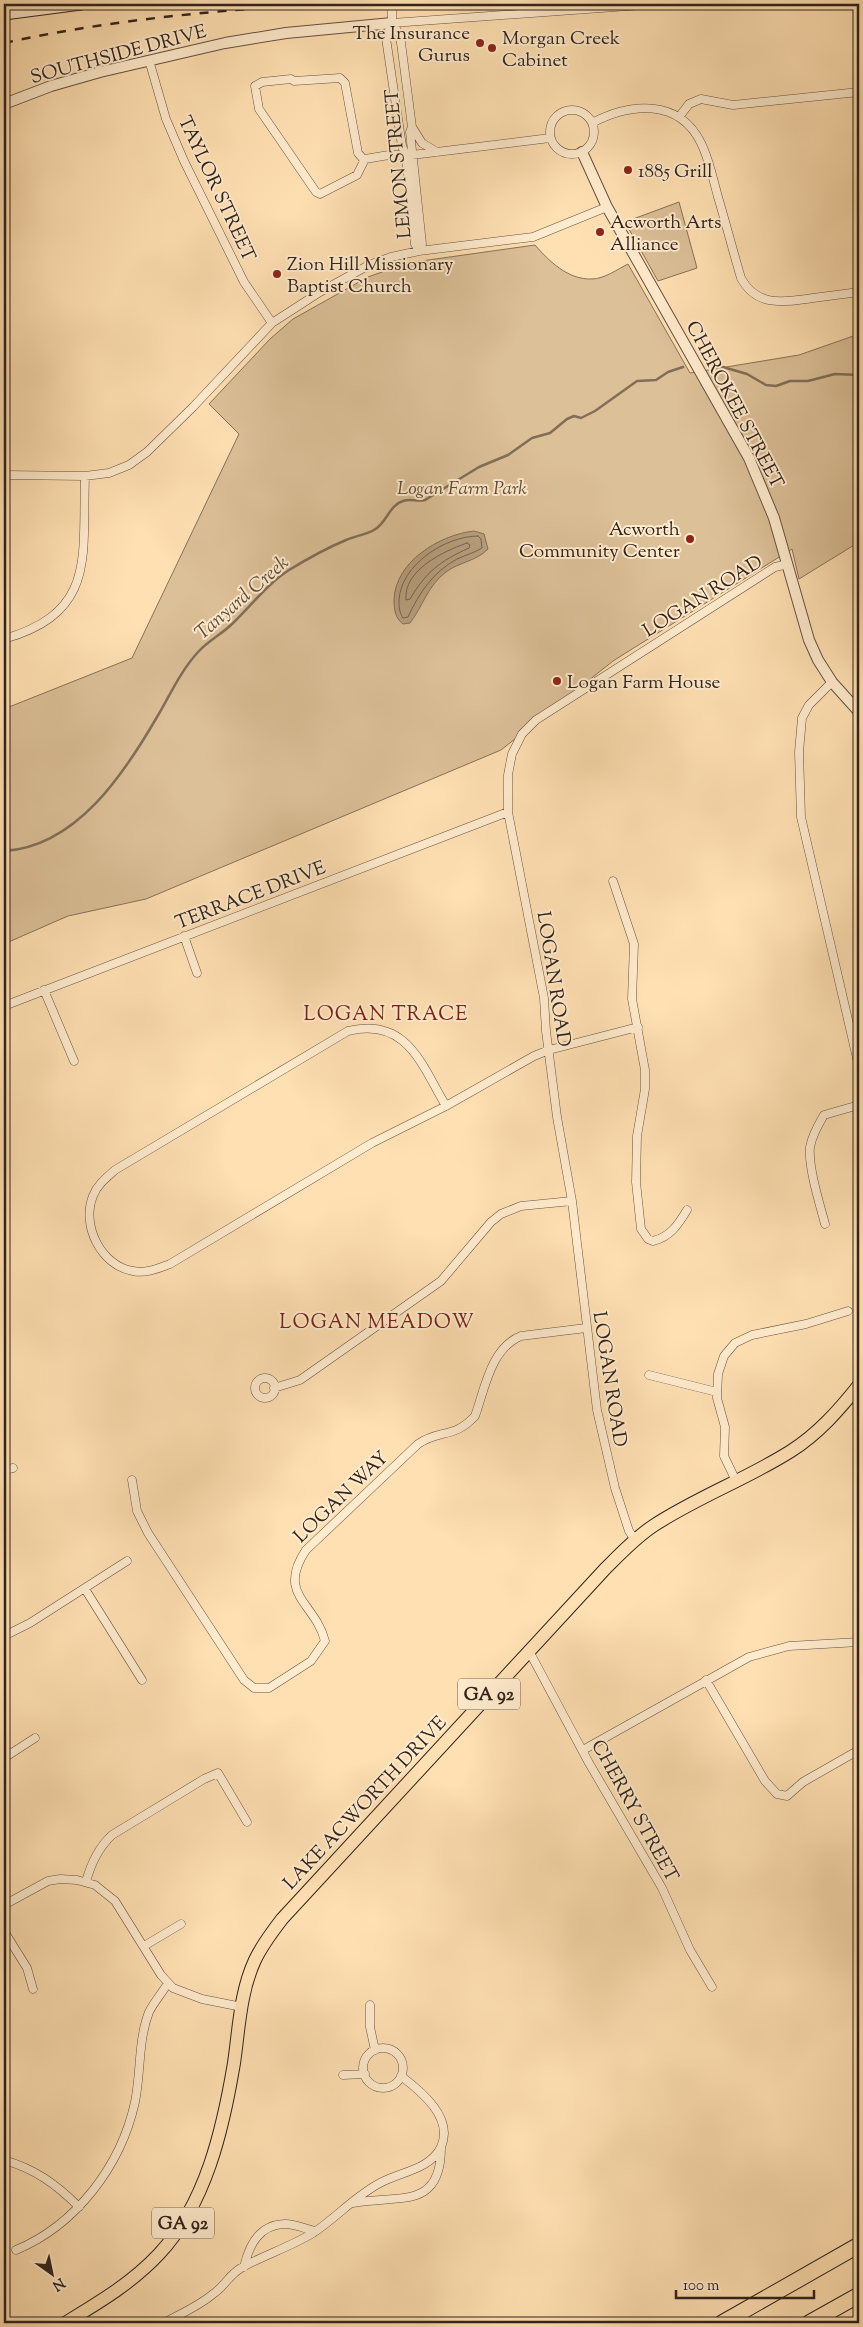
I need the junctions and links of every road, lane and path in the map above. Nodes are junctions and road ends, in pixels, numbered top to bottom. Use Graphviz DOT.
graph roads {
  1 [pos="81,4"];
  2 [pos="392,4"];
  3 [pos="656,4"];
  4 [pos="4,14"];
  5 [pos="392,23"];
  6 [pos="149,60"];
  7 [pos="859,92"];
  8 [pos="4,104"];
  9 [pos="679,117"];
  10 [pos="592,122"];
  11 [pos="412,127"];
  12 [pos="550,138"];
  13 [pos="437,152"];
  14 [pos="582,152"];
  15 [pos="409,155"];
  16 [pos="364,160"];
  17 [pos="607,207"];
  18 [pos="419,251"];
  19 [pos="859,292"];
  20 [pos="272,323"];
  21 [pos="4,475"];
  22 [pos="86,476"];
  23 [pos="788,564"];
  24 [pos="4,640"];
  25 [pos="832,682"];
  26 [pos="859,712"];
  27 [pos="508,812"];
  28 [pos="613,881"];
  29 [pos="184,936"];
  30 [pos="197,973"];
  31 [pos="44,990"];
  32 [pos="4,1006"];
  33 [pos="638,1027"];
  34 [pos="549,1050"];
  35 [pos="74,1061"];
  36 [pos="859,1067"];
  37 [pos="859,1105"];
  38 [pos="446,1106"];
  39 [pos="572,1201"];
  40 [pos="687,1210"];
  41 [pos="825,1224"];
  42 [pos="848,1311"];
  43 [pos="586,1328"];
  44 [pos="649,1375"];
  45 [pos="859,1385"];
  46 [pos="274,1388"];
  47 [pos="717,1392"];
  48 [pos="13,1468"];
  49 [pos="4,1470"];
  50 [pos="132,1480"];
  51 [pos="736,1481"];
  52 [pos="635,1540"];
  53 [pos="127,1561"];
  54 [pos="85,1589"];
  55 [pos="4,1636"];
  56 [pos="859,1642"];
  57 [pos="529,1651"];
  58 [pos="142,1680"];
  59 [pos="706,1680"];
  60 [pos="35,1738"];
  61 [pos="583,1750"];
  62 [pos="859,1750"];
  63 [pos="4,1758"];
  64 [pos="247,1822"];
  65 [pos="86,1882"];
  66 [pos="4,1905"];
  67 [pos="181,1924"];
  68 [pos="4,1932"];
  69 [pos="144,1946"];
  70 [pos="168,1984"];
  71 [pos="712,1986"];
  72 [pos="33,1989"];
  73 [pos="370,2005"];
  74 [pos="242,2007"];
  75 [pos="375,2050"];
  76 [pos="364,2074"];
  77 [pos="343,2075"];
  78 [pos="401,2076"];
  79 [pos="441,2146"];
  80 [pos="4,2160"];
  81 [pos="350,2204"];
  82 [pos="79,2206"];
  83 [pos="315,2232"];
  84 [pos="855,2247"];
  85 [pos="16,2250"];
  86 [pos="244,2267"];
  87 [pos="859,2295"];
  88 [pos="80,2319"];
  89 [pos="65,2323"];
  90 [pos="164,2323"];
  91 [pos="722,2323"];
  92 [pos="809,2323"];
  1 -- 4 [label="main road"];
  2 -- 5 [label="street, LEMON STREET"];
  3 -- 5 [label="street"];
  5 -- 6 [label="street, SOUTHSIDE DRIVE"];
  5 -- 11 [label="street, LEMON STREET"];
  5 -- 15 [label="street, LEMON STREET"];
  6 -- 8 [label="street, SOUTHSIDE DRIVE"];
  6 -- 20 [label="street, TAYLOR STREET"];
  7 -- 9 [label="street"];
  9 -- 10 [label="street"];
  9 -- 19 [label="street"];
  10 -- 12 [label="street"];
  10 -- 14 [label="street"];
  11 -- 13 [label="street"];
  11 -- 15 [label="street, LEMON STREET"];
  12 -- 13 [label="street"];
  12 -- 14 [label="street"];
  13 -- 15 [label="street"];
  14 -- 17 [label="street, CHEROKEE STREET"];
  15 -- 16 [label="street"];
  15 -- 18 [label="street, LEMON STREET"];
  16 -- 16 [label="street"];
  17 -- 18 [label="street"];
  17 -- 23 [label="street, CHEROKEE STREET"];
  18 -- 20 [label="street"];
  20 -- 22 [label="street"];
  21 -- 22 [label="street"];
  22 -- 24 [label="street"];
  23 -- 25 [label="street, CHEROKEE STREET"];
  23 -- 27 [label="street, LOGAN ROAD"];
  25 -- 26 [label="street, CHEROKEE STREET"];
  25 -- 36 [label="street"];
  27 -- 29 [label="street, TERRACE DRIVE"];
  27 -- 34 [label="street, LOGAN ROAD"];
  28 -- 33 [label="street"];
  29 -- 30 [label="street"];
  29 -- 31 [label="street, TERRACE DRIVE"];
  31 -- 32 [label="street, TERRACE DRIVE"];
  31 -- 35 [label="street"];
  33 -- 34 [label="street"];
  33 -- 40 [label="street"];
  34 -- 38 [label="street"];
  34 -- 39 [label="street, LOGAN ROAD"];
  37 -- 41 [label="street"];
  38 -- 38 [label="street"];
  39 -- 43 [label="street, LOGAN ROAD"];
  39 -- 46 [label="street"];
  42 -- 47 [label="street"];
  43 -- 50 [label="street, LOGAN WAY"];
  43 -- 52 [label="street, LOGAN ROAD"];
  44 -- 47 [label="street"];
  45 -- 51 [label="main road, LAKE ACWORTH DRIVE / GA 92"];
  47 -- 51 [label="street"];
  48 -- 49 [label="street"];
  51 -- 52 [label="main road, LAKE ACWORTH DRIVE / GA 92"];
  52 -- 57 [label="main road, LAKE ACWORTH DRIVE / GA 92"];
  53 -- 54 [label="street"];
  54 -- 55 [label="street"];
  54 -- 58 [label="street"];
  56 -- 59 [label="street"];
  57 -- 61 [label="street, CHERRY STREET"];
  57 -- 74 [label="main road, LAKE ACWORTH DRIVE / GA 92"];
  59 -- 61 [label="street"];
  59 -- 62 [label="street"];
  60 -- 63 [label="street"];
  61 -- 71 [label="street, CHERRY STREET"];
  64 -- 65 [label="street"];
  65 -- 66 [label="street"];
  65 -- 69 [label="street"];
  67 -- 69 [label="street"];
  68 -- 72 [label="street"];
  69 -- 70 [label="street"];
  70 -- 74 [label="street"];
  70 -- 82 [label="street"];
  73 -- 75 [label="street"];
  74 -- 88 [label="main road, LAKE ACWORTH DRIVE / GA 92"];
  75 -- 76 [label="street"];
  75 -- 78 [label="street"];
  76 -- 77 [label="street"];
  76 -- 78 [label="street"];
  78 -- 79 [label="street"];
  79 -- 81 [label="street"];
  79 -- 81 [label="street"];
  80 -- 82 [label="street"];
  81 -- 83 [label="street"];
  82 -- 85 [label="street"];
  83 -- 86 [label="street"];
  83 -- 86 [label="street"];
  84 -- 91 [label="highway"];
  86 -- 90 [label="street"];
  87 -- 92 [label="highway"];
  88 -- 89 [label="main road, LAKE ACWORTH DRIVE / GA 92"];
}
